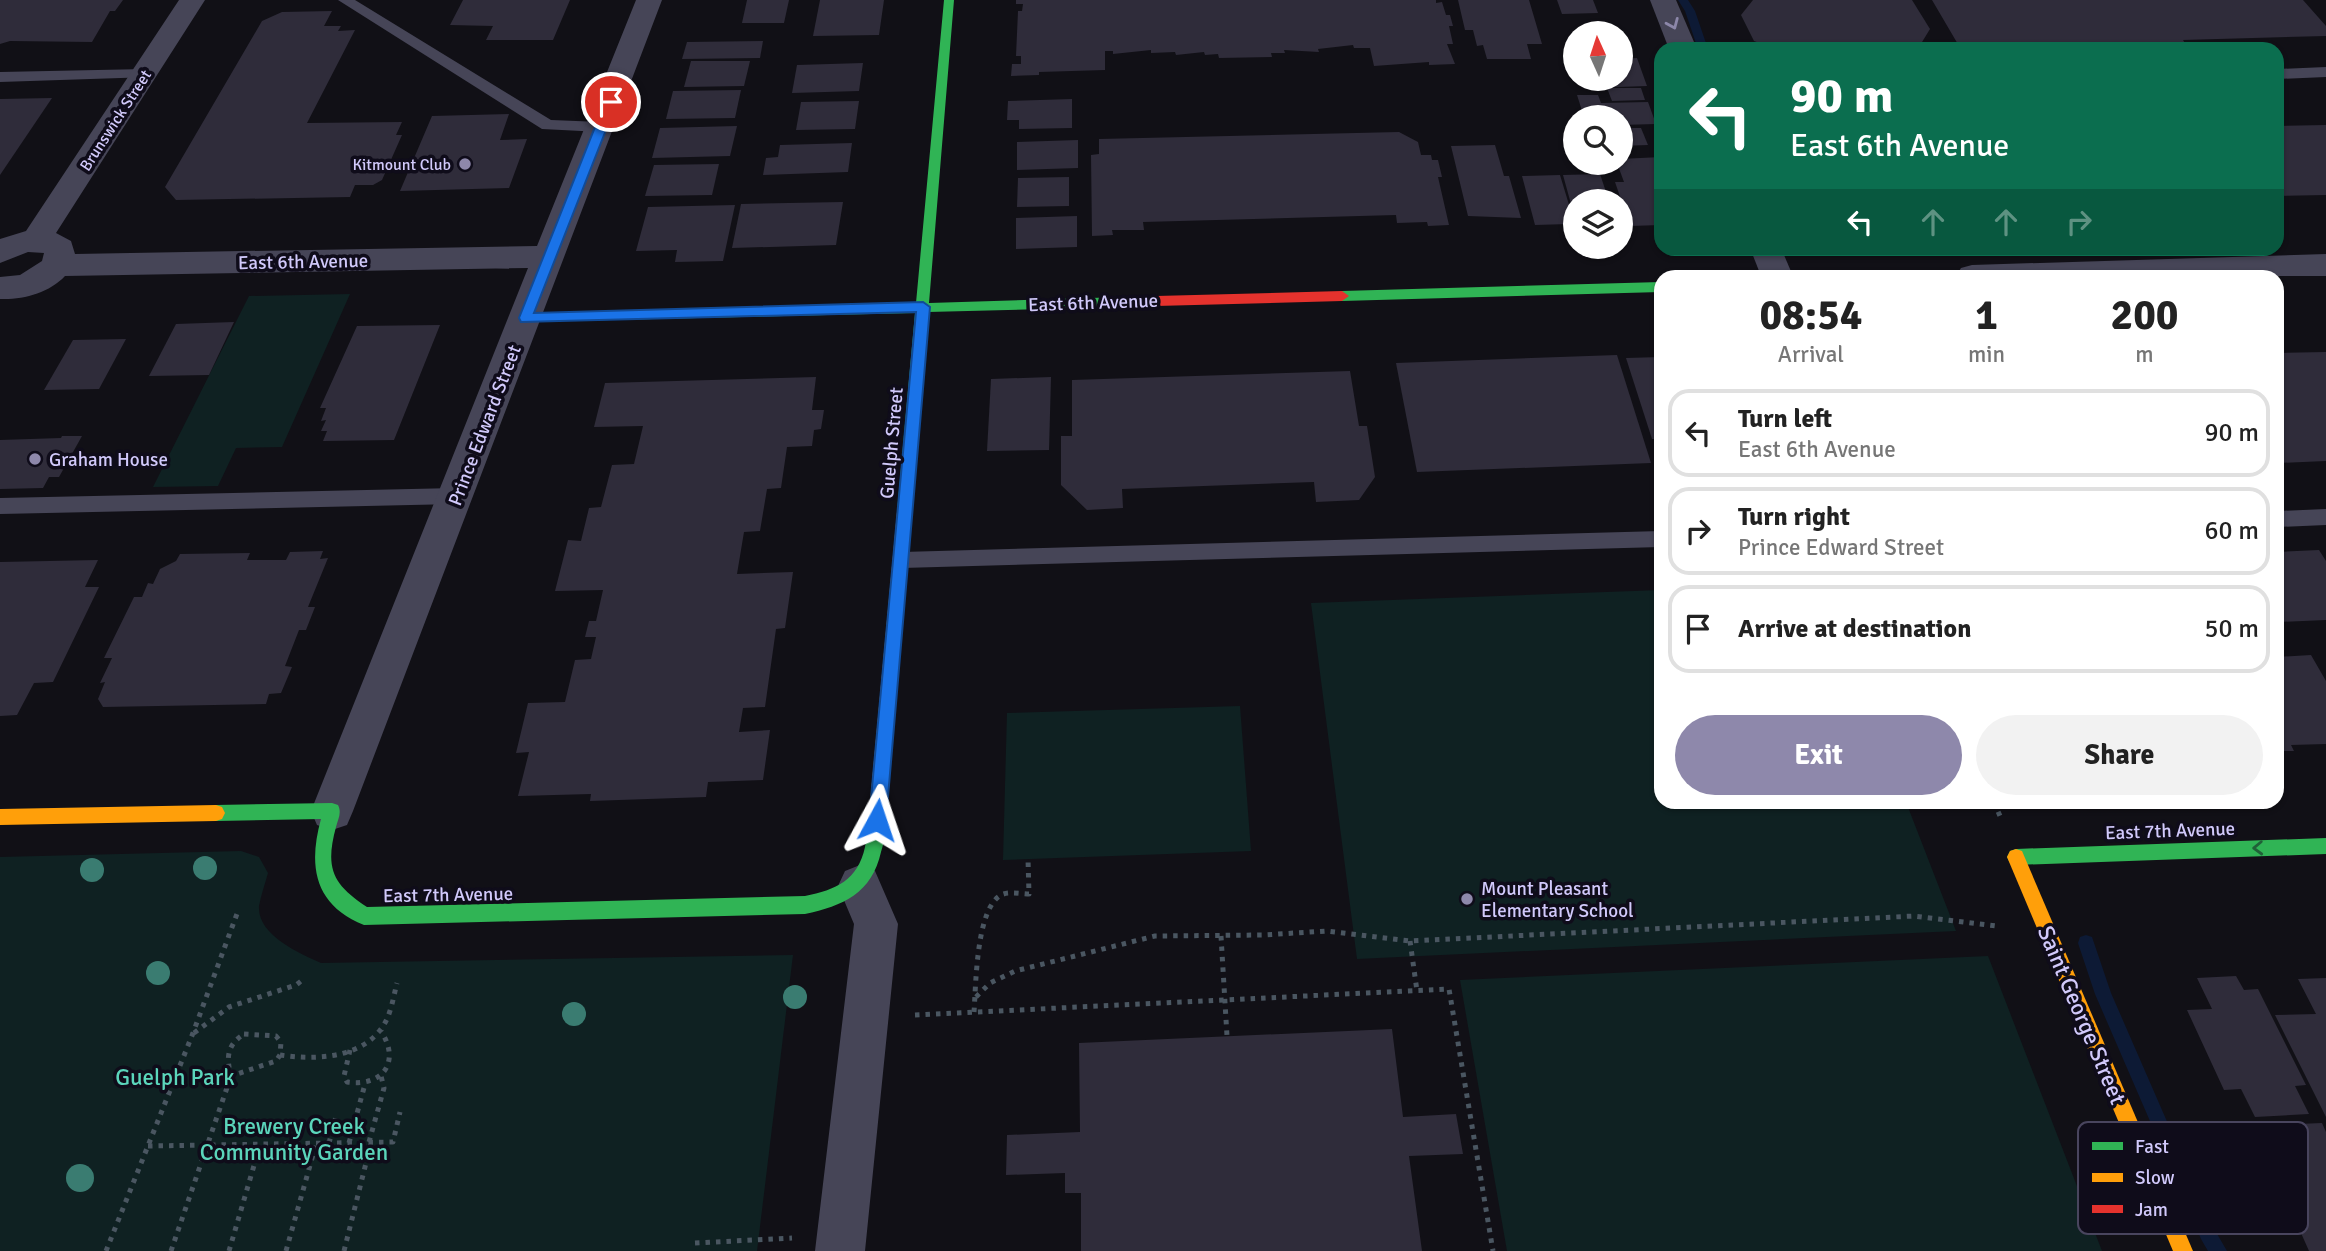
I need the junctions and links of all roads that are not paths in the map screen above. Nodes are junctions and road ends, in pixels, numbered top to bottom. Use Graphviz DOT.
graph roads {
  1 [pos="192,0"];
  2 [pos="345,0"];
  3 [pos="649,0"];
  4 [pos="948,0"];
  5 [pos="1663,0"];
  6 [pos="1680,42"];
  7 [pos="2326,72"];
  8 [pos="146,74"];
  9 [pos="2284,74"];
  10 [pos="0,76"];
  11 [pos="601,127"];
  12 [pos="36,240"];
  13 [pos="0,252"];
  14 [pos="550,257"];
  15 [pos="57,265"];
  16 [pos="2326,265"];
  17 [pos="2165,270"];
  18 [pos="1654,287"];
  19 [pos="2,291"];
  20 [pos="923,307"];
  21 [pos="526,318"];
  22 [pos="456,496"];
  23 [pos="0,506"];
  24 [pos="2326,517"];
  25 [pos="2284,519"];
  26 [pos="1654,539"];
  27 [pos="902,560"];
  28 [pos="332,811"];
  29 [pos="0,817"];
  30 [pos="2326,846"];
  31 [pos="2016,856"];
  32 [pos="860,886"];
  33 [pos="2128,1122"];
  34 [pos="2176,1234"];
  35 [pos="841,1243"];
  36 [pos="2183,1251"];
  1 -- 8 [label="street, Brunswick Street"];
  2 -- 11 [label="lane"];
  3 -- 11 [label="street, Prince Edward Street"];
  4 -- 20 [label="street, Guelph Street"];
  5 -- 6 [label="street, one-way"];
  7 -- 9 [label="lane"];
  8 -- 10 [label="lane"];
  8 -- 12 [label="street, Brunswick Street"];
  11 -- 14 [label="street, Prince Edward Street"];
  12 -- 13 [label="street"];
  12 -- 15 [label="street"];
  14 -- 15 [label="street, East 6th Avenue"];
  14 -- 21 [label="street, Prince Edward Street"];
  15 -- 19 [label="street"];
  16 -- 17 [label="street"];
  18 -- 20 [label="street, East 6th Avenue"];
  20 -- 21 [label="street, East 6th Avenue"];
  20 -- 27 [label="street, Guelph Street"];
  21 -- 22 [label="street, Prince Edward Street"];
  22 -- 23 [label="lane"];
  22 -- 28 [label="street, Prince Edward Street"];
  24 -- 25 [label="lane"];
  26 -- 27 [label="lane"];
  27 -- 32 [label="street, Guelph Street"];
  28 -- 29 [label="street"];
  28 -- 32 [label="street, East 7th Avenue"];
  30 -- 31 [label="street, East 7th Avenue, one-way"];
  31 -- 33 [label="street, Saint George Street"];
  32 -- 35 [label="street"];
  34 -- 36 [label="street, Saint George Street"];
}
